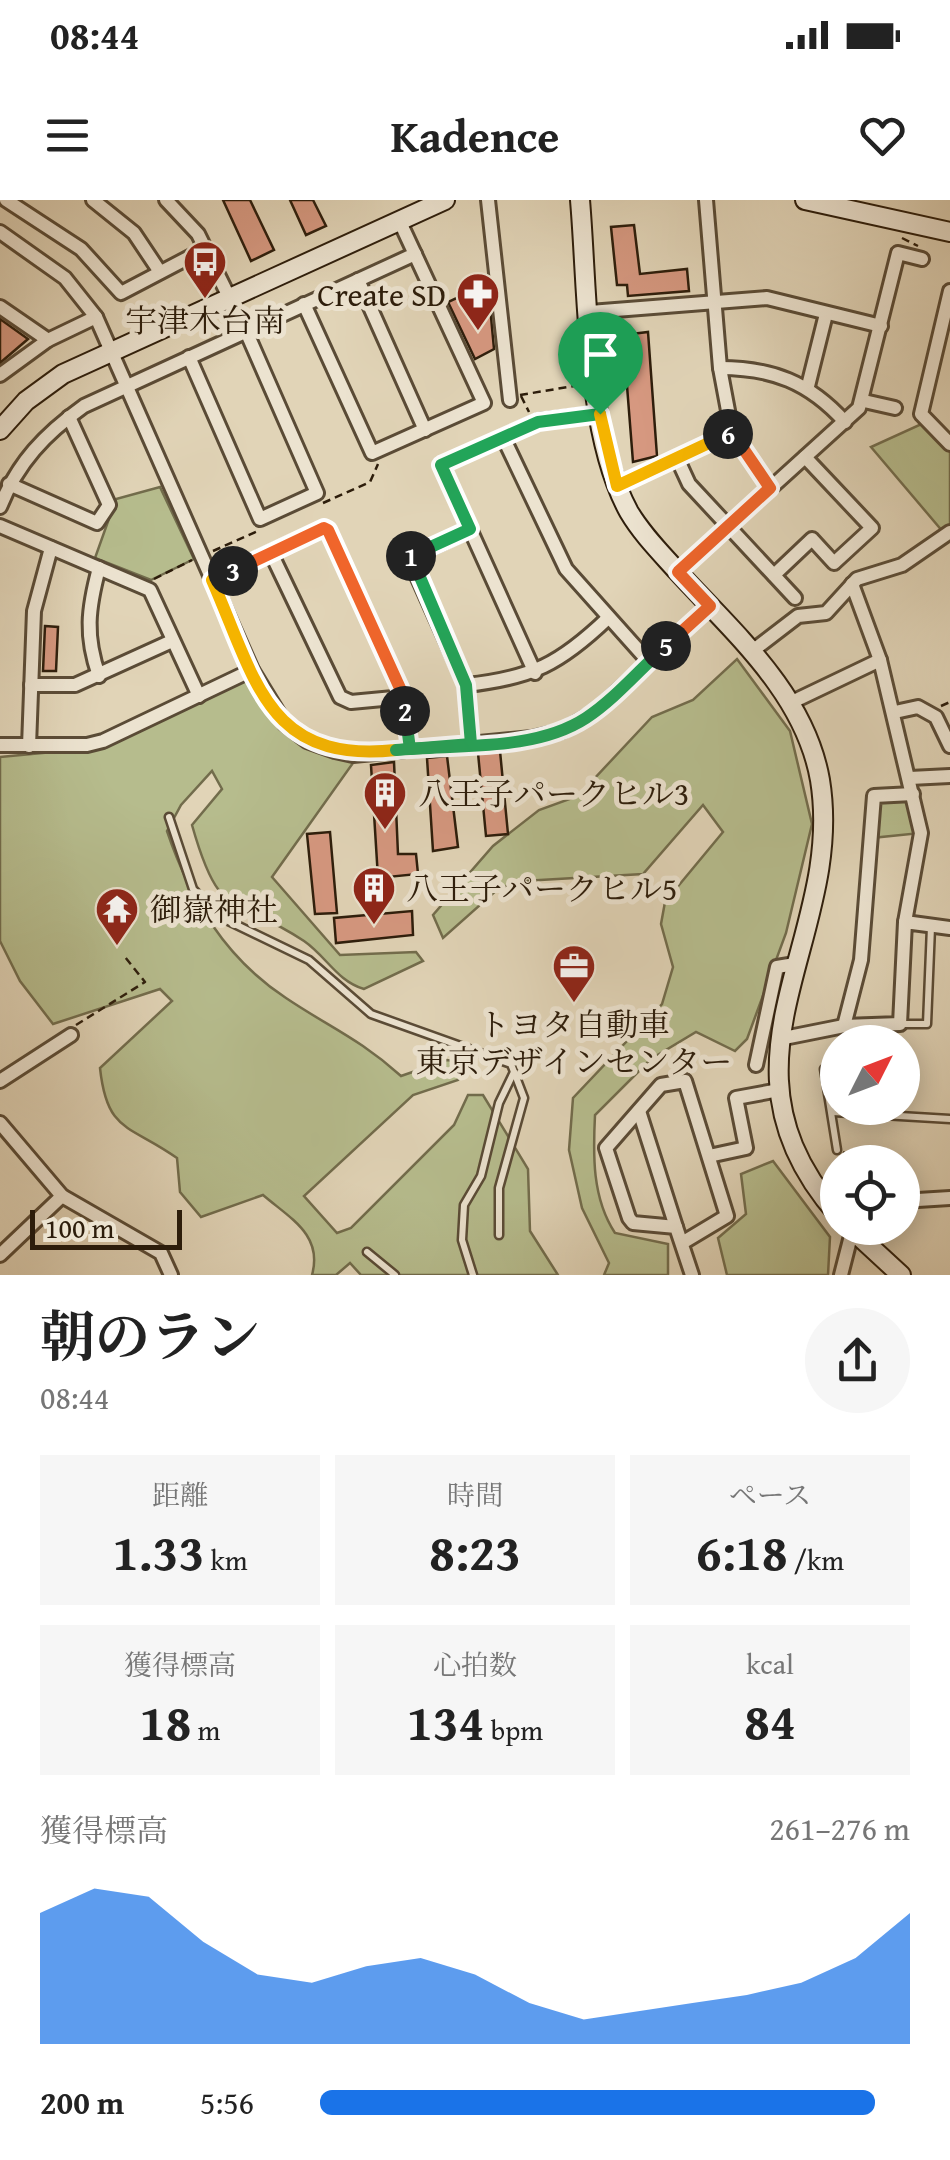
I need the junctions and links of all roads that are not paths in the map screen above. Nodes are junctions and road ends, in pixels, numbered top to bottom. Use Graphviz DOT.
graph roads {
  1 [pos="6,200"];
  2 [pos="92,200"];
  3 [pos="166,200"];
  4 [pos="445,200"];
  5 [pos="488,200"];
  6 [pos="580,200"];
  7 [pos="706,200"];
  8 [pos="805,200"];
  9 [pos="400,222"];
  10 [pos="0,232"];
  11 [pos="950,232"];
  12 [pos="205,249"];
  13 [pos="415,254"];
  14 [pos="922,259"];
  15 [pos="160,272"];
  16 [pos="358,280"];
  17 [pos="949,298"];
  18 [pos="230,299"];
  19 [pos="714,301"];
  20 [pos="304,304"];
  21 [pos="0,307"];
  22 [pos="590,312"];
  23 [pos="826,314"];
  24 [pos="96,317"];
  25 [pos="880,326"];
  26 [pos="246,330"];
  27 [pos="48,340"];
  28 [pos="111,351"];
  29 [pos="189,357"];
  30 [pos="720,368"];
  31 [pos="0,375"];
  32 [pos="126,385"];
  33 [pos="808,386"];
  34 [pos="515,398"];
  35 [pos="864,401"];
  36 [pos="895,408"];
  37 [pos="600,414"];
  38 [pos="69,417"];
  39 [pos="844,422"];
  40 [pos="0,430"];
  41 [pos="425,430"];
  42 [pos="732,432"];
  43 [pos="503,437"];
  44 [pos="948,437"];
  45 [pos="805,457"];
  46 [pos="677,458"];
  47 [pos="9,484"];
  48 [pos="617,486"];
  49 [pos="770,488"];
  50 [pos="0,507"];
  51 [pos="0,526"];
  52 [pos="728,526"];
  53 [pos="470,529"];
  54 [pos="950,532"];
  55 [pos="51,548"];
  56 [pos="271,553"];
  57 [pos="100,568"];
  58 [pos="678,572"];
  59 [pos="774,575"];
  60 [pos="212,580"];
  61 [pos="852,584"];
  62 [pos="795,598"];
  63 [pos="710,606"];
  64 [pos="608,618"];
  65 [pos="172,641"];
  66 [pos="751,652"];
  67 [pos="880,660"];
  68 [pos="649,662"];
  69 [pos="252,670"];
  70 [pos="535,673"];
  71 [pos="98,676"];
  72 [pos="31,685"];
  73 [pos="466,685"];
  74 [pos="199,696"];
  75 [pos="404,697"];
  76 [pos="790,702"];
  77 [pos="894,712"];
  78 [pos="471,744"];
  79 [pos="0,745"];
  80 [pos="29,746"];
  81 [pos="950,746"];
  82 [pos="410,749"];
  83 [pos="950,776"];
  84 [pos="910,778"];
  85 [pos="913,794"];
  86 [pos="169,817"];
  87 [pos="905,922"];
  88 [pos="930,926"];
  89 [pos="950,928"];
  90 [pos="795,964"];
  91 [pos="900,1024"];
  92 [pos="844,1025"];
  93 [pos="872,1025"];
  94 [pos="820,1031"];
  95 [pos="72,1036"];
  96 [pos="778,1039"];
  97 [pos="756,1065"];
  98 [pos="514,1072"];
  99 [pos="0,1081"];
  100 [pos="779,1090"];
  101 [pos="639,1112"];
  102 [pos="920,1117"];
  103 [pos="950,1119"];
  104 [pos="0,1123"];
  105 [pos="709,1156"];
  106 [pos="820,1189"];
  107 [pos="62,1196"];
  108 [pos="950,1198"];
  109 [pos="920,1200"];
  110 [pos="676,1226"];
  111 [pos="499,1235"];
  112 [pos="682,1243"];
  113 [pos="848,1245"];
  114 [pos="870,1245"];
  115 [pos="366,1252"];
  116 [pos="0,1255"];
  117 [pos="171,1275"];
  118 [pos="395,1275"];
  119 [pos="473,1275"];
  120 [pos="692,1275"];
  121 [pos="841,1275"];
  122 [pos="901,1275"];
  1 -- 15 [label="street"];
  2 -- 15 [label="street"];
  3 -- 12 [label="street"];
  4 -- 9 [label="street"];
  5 -- 34 [label="street"];
  6 -- 22 [label="street"];
  7 -- 19 [label="street"];
  8 -- 11 [label="street"];
  9 -- 13 [label="street"];
  9 -- 18 [label="street"];
  10 -- 24 [label="street"];
  12 -- 15 [label="street"];
  12 -- 18 [label="street"];
  13 -- 16 [label="street"];
  13 -- 41 [label="street"];
  14 -- 25 [label="street"];
  16 -- 20 [label="street"];
  16 -- 41 [label="street"];
  17 -- 44 [label="street"];
  18 -- 28 [label="street"];
  19 -- 22 [label="street"];
  19 -- 23 [label="street"];
  19 -- 30 [label="street"];
  20 -- 26 [label="street"];
  20 -- 41 [label="street"];
  21 -- 27 [label="street"];
  22 -- 37 [label="street"];
  23 -- 25 [label="street"];
  23 -- 33 [label="street"];
  24 -- 27 [label="street"];
  24 -- 28 [label="street"];
  25 -- 35 [label="street"];
  26 -- 29 [label="street"];
  26 -- 29 [label="street"];
  27 -- 31 [label="street"];
  28 -- 32 [label="street"];
  28 -- 40 [label="street"];
  29 -- 32 [label="street"];
  30 -- 33 [label="street"];
  30 -- 42 [label="street"];
  32 -- 38 [label="street"];
  32 -- 60 [label="street"];
  33 -- 39 [label="street"];
  35 -- 36 [label="street"];
  35 -- 39 [label="street"];
  37 -- 43 [label="street"];
  37 -- 48 [label="street"];
  38 -- 47 [label="street"];
  38 -- 47 [label="street"];
  39 -- 45 [label="street"];
  42 -- 46 [label="street"];
  42 -- 49 [label="street"];
  43 -- 53 [label="street"];
  43 -- 64 [label="street"];
  45 -- 49 [label="street"];
  45 -- 59 [label="street"];
  46 -- 48 [label="street"];
  46 -- 52 [label="street"];
  47 -- 50 [label="street"];
  48 -- 58 [label="street"];
  49 -- 52 [label="street"];
  51 -- 55 [label="street"];
  52 -- 58 [label="street"];
  52 -- 59 [label="street"];
  53 -- 70 [label="street"];
  53 -- 73 [label="street"];
  54 -- 61 [label="street"];
  55 -- 57 [label="street"];
  55 -- 72 [label="street"];
  56 -- 60 [label="street"];
  56 -- 75 [label="street"];
  56 -- 75 [label="street"];
  57 -- 65 [label="street"];
  57 -- 71 [label="street"];
  58 -- 63 [label="street"];
  59 -- 62 [label="street"];
  60 -- 69 [label="street"];
  61 -- 66 [label="street"];
  61 -- 67 [label="street"];
  63 -- 66 [label="street"];
  63 -- 68 [label="street"];
  64 -- 68 [label="street"];
  64 -- 70 [label="street"];
  65 -- 71 [label="street"];
  65 -- 74 [label="street"];
  66 -- 76 [label="street"];
  67 -- 76 [label="street"];
  67 -- 77 [label="street"];
  68 -- 78 [label="street"];
  69 -- 74 [label="street"];
  69 -- 82 [label="street"];
  70 -- 73 [label="street"];
  71 -- 72 [label="street"];
  72 -- 80 [label="street"];
  73 -- 78 [label="street"];
  74 -- 80 [label="street"];
  75 -- 82 [label="street"];
  76 -- 90 [label="street"];
  77 -- 81 [label="street"];
  77 -- 84 [label="street"];
  78 -- 82 [label="street"];
  79 -- 80 [label="street"];
  83 -- 84 [label="street"];
  84 -- 85 [label="street"];
  85 -- 87 [label="street"];
  85 -- 92 [label="street"];
  86 -- 98 [label="lane"];
  87 -- 88 [label="street"];
  87 -- 91 [label="street"];
  88 -- 89 [label="street"];
  88 -- 91 [label="lane"];
  90 -- 96 [label="street"];
  90 -- 97 [label="street"];
  91 -- 93 [label="street"];
  94 -- 96 [label="street"];
  95 -- 99 [label="street"];
  96 -- 100 [label="street"];
  98 -- 111 [label="lane"];
  98 -- 119 [label="lane"];
  100 -- 105 [label="street"];
  100 -- 106 [label="street"];
  101 -- 105 [label="street"];
  101 -- 110 [label="street"];
  101 -- 110 [label="street"];
  102 -- 103 [label="lane"];
  104 -- 107 [label="street"];
  105 -- 112 [label="street"];
  107 -- 116 [label="street"];
  107 -- 117 [label="street"];
  108 -- 109 [label="street"];
  110 -- 112 [label="street"];
  112 -- 120 [label="street"];
  113 -- 121 [label="street"];
  114 -- 122 [label="street"];
  115 -- 118 [label="lane"];
}
